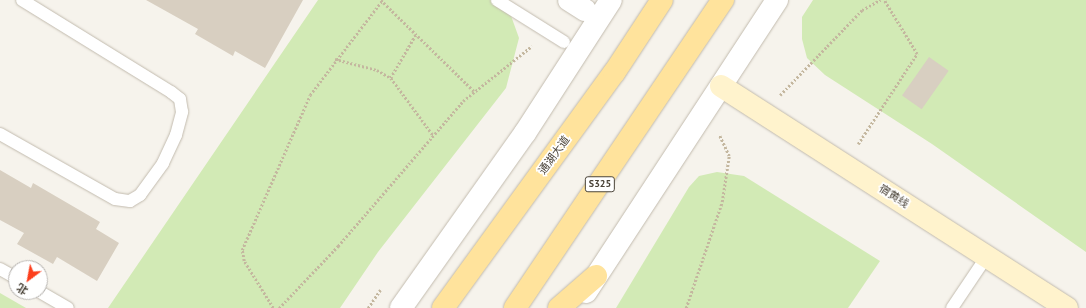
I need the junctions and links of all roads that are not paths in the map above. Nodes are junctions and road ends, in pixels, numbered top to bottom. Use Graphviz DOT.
graph roads {
  1 [pos="22,0"];
  2 [pos="497,0"];
  3 [pos="611,0"];
  4 [pos="662,0"];
  5 [pos="723,0"];
  6 [pos="777,0"];
  7 [pos="564,42"];
  8 [pos="721,86"];
  9 [pos="0,134"];
  10 [pos="986,256"];
  11 [pos="596,276"];
  12 [pos="48,297"];
  13 [pos="68,308"];
  14 [pos="401,308"];
  15 [pos="443,308"];
  16 [pos="515,308"];
  17 [pos="559,308"];
  18 [pos="576,308"];
  19 [pos="952,308"];
  20 [pos="1067,308"];
  1 -- 9 [label="lane"];
  2 -- 7 [label="lane"];
  3 -- 14 [label="street"];
  4 -- 15 [label="main road, 通湖大道"];
  5 -- 16 [label="main road, S325"];
  6 -- 8 [label="street"];
  8 -- 10 [label="main road, 宿黄线"];
  8 -- 11 [label="street"];
  10 -- 19 [label="lane"];
  10 -- 20 [label="main road, 宿黄线"];
  11 -- 17 [label="main road"];
  11 -- 18 [label="street"];
  12 -- 13 [label="lane"];
}
